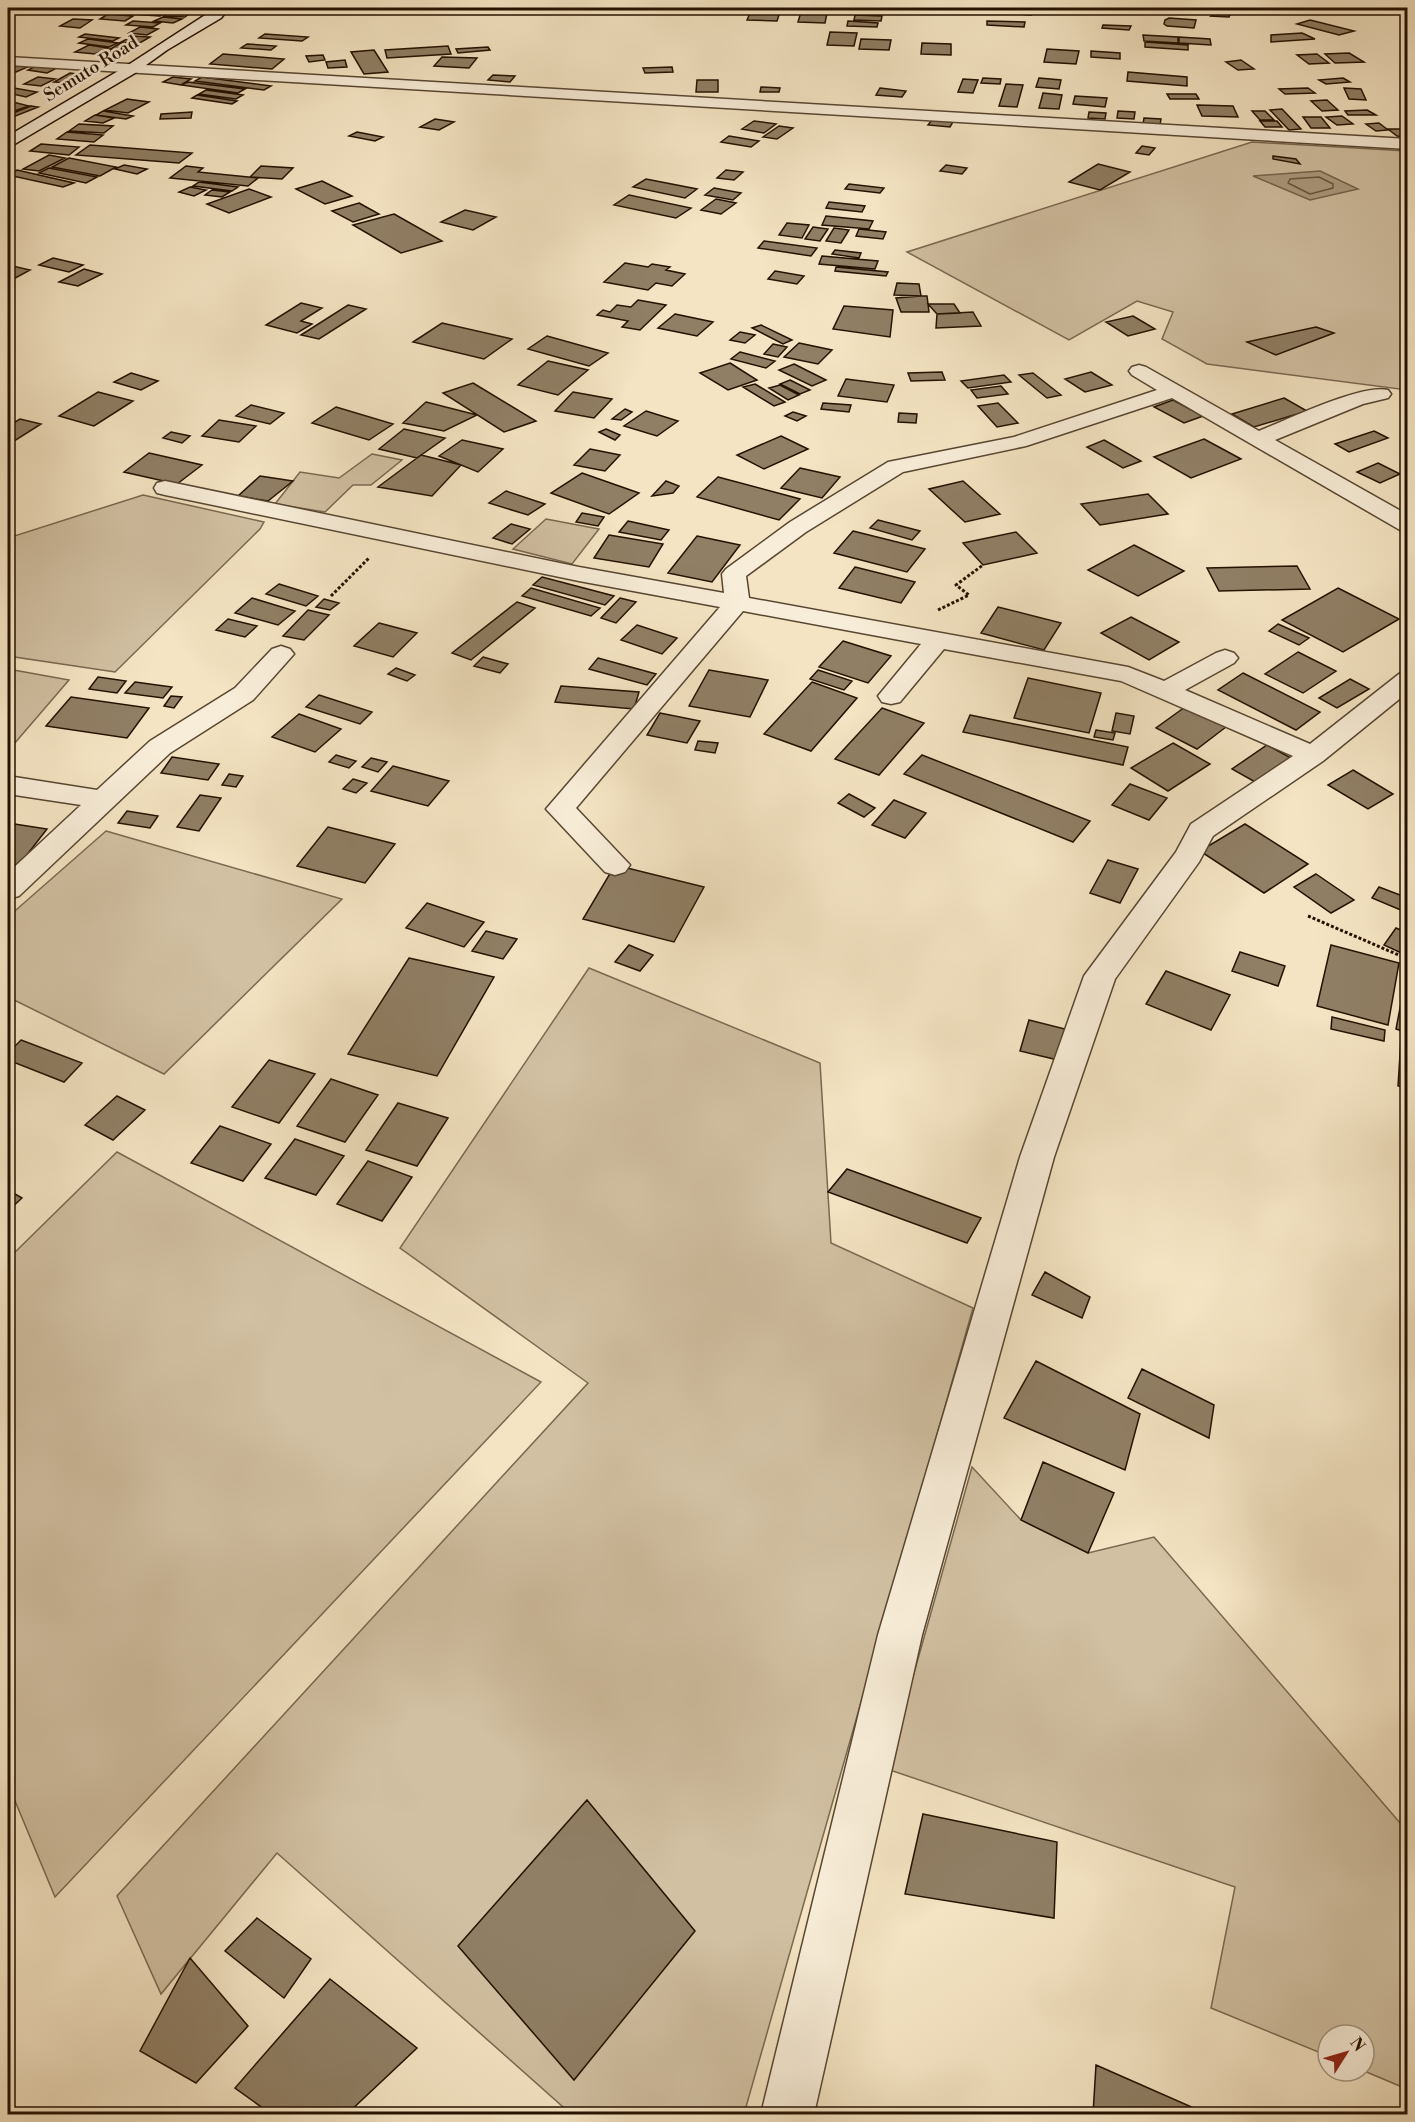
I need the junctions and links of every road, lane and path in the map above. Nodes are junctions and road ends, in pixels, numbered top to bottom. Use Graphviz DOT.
graph roads {
  1 [pos="223,8"];
  2 [pos="8,61"];
  3 [pos="130,70"];
  4 [pos="8,142"];
  5 [pos="1407,144"];
  6 [pos="1139,371"];
  7 [pos="1174,391"];
  8 [pos="1381,394"];
  9 [pos="1258,439"];
  10 [pos="165,488"];
  11 [pos="1402,514"];
  12 [pos="372,556"];
  13 [pos="983,564"];
  14 [pos="331,596"];
  15 [pos="737,603"];
  16 [pos="891,632"];
  17 [pos="938,640"];
  18 [pos="281,654"];
  19 [pos="1225,658"];
  20 [pos="1407,679"];
  21 [pos="1165,691"];
  22 [pos="891,696"];
  23 [pos="1313,755"];
  24 [pos="8,785"];
  25 [pos="102,800"];
  26 [pos="615,866"];
  27 [pos="8,889"];
  28 [pos="1308,916"];
  29 [pos="1407,959"];
  30 [pos="787,2115"];
  1 -- 3 [label="street, Semuto Road"];
  2 -- 3 [label="street"];
  3 -- 4 [label="street, Semuto Road"];
  3 -- 5 [label="street"];
  6 -- 7 [label="street"];
  7 -- 9 [label="street"];
  7 -- 15 [label="street"];
  8 -- 9 [label="street"];
  9 -- 11 [label="street"];
  10 -- 15 [label="street"];
  12 -- 14 [label="path"];
  13 -- 16 [label="path"];
  15 -- 16 [label="street"];
  15 -- 26 [label="street"];
  16 -- 17 [label="street"];
  17 -- 21 [label="street"];
  17 -- 22 [label="street"];
  18 -- 25 [label="street"];
  19 -- 21 [label="street"];
  20 -- 23 [label="street"];
  21 -- 23 [label="street"];
  23 -- 30 [label="street"];
  24 -- 25 [label="street"];
  25 -- 27 [label="street"];
  28 -- 29 [label="path"];
}
